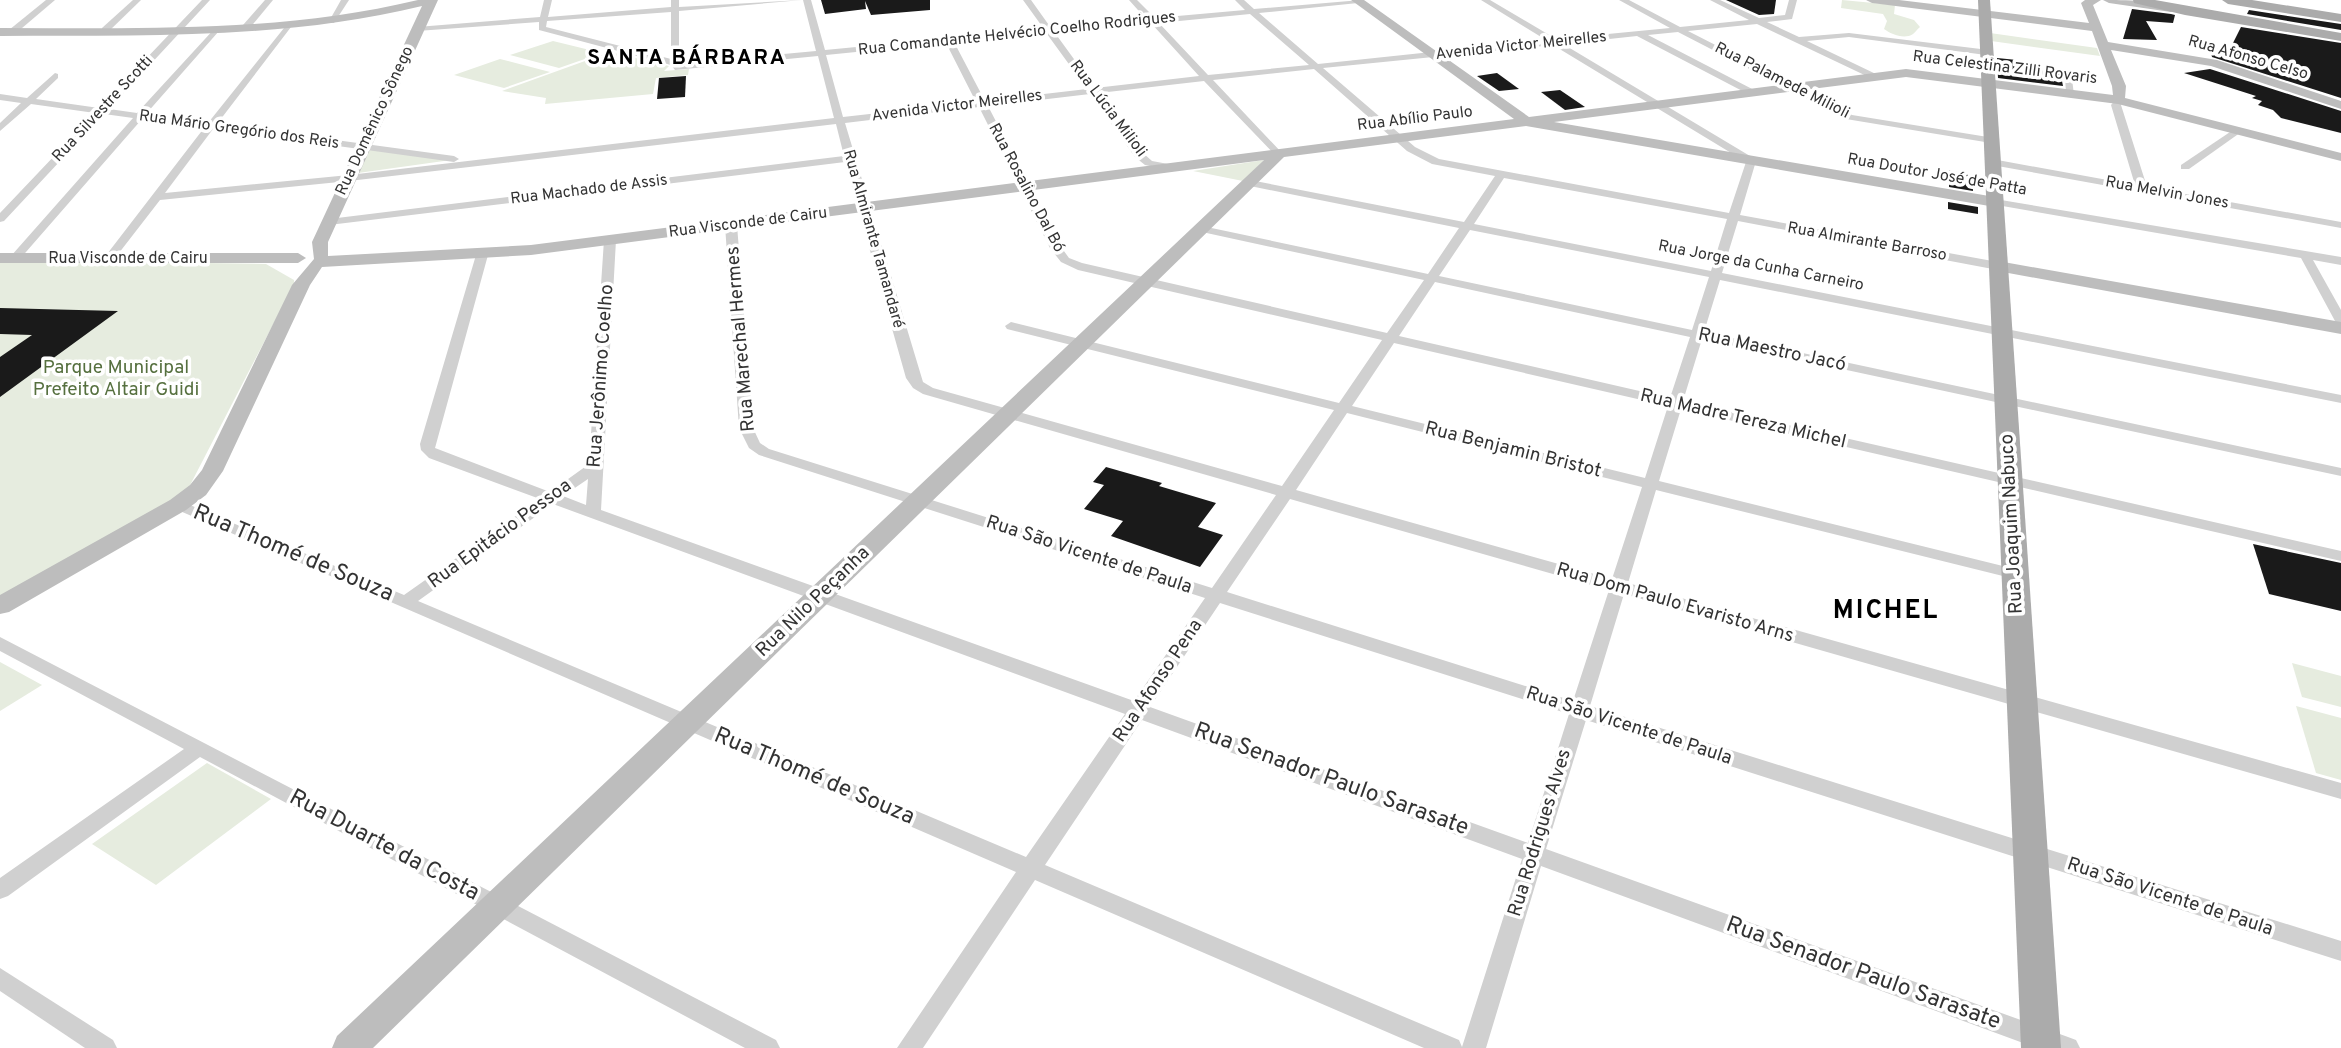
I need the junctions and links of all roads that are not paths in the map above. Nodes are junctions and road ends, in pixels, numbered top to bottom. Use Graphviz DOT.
graph roads {
  1 [pos="51,0"];
  2 [pos="138,0"];
  3 [pos="206,0"];
  4 [pos="269,0"];
  5 [pos="345,0"];
  6 [pos="431,0"];
  7 [pos="548,0"];
  8 [pos="798,0"];
  9 [pos="807,0"];
  10 [pos="1027,0"];
  11 [pos="1133,0"];
  12 [pos="1239,0"];
  13 [pos="1357,0"];
  14 [pos="1485,0"];
  15 [pos="1623,0"];
  16 [pos="1714,0"];
  17 [pos="1793,0"];
  18 [pos="1871,0"];
  19 [pos="2095,0"];
  20 [pos="2109,0"];
  21 [pos="2139,0"];
  22 [pos="2228,0"];
  23 [pos="1887,1"];
  24 [pos="675,5"];
  25 [pos="1984,7"];
  26 [pos="1252,11"];
  27 [pos="2185,11"];
  28 [pos="2341,18"];
  29 [pos="331,21"];
  30 [pos="543,21"];
  31 [pos="1152,21"];
  32 [pos="1759,22"];
  33 [pos="288,25"];
  34 [pos="246,27"];
  35 [pos="2097,28"];
  36 [pos="178,29"];
  37 [pos="216,29"];
  38 [pos="417,29"];
  39 [pos="105,30"];
  40 [pos="1680,30"];
  41 [pos="1049,31"];
  42 [pos="4,33"];
  43 [pos="1640,34"];
  44 [pos="2341,37"];
  45 [pos="949,40"];
  46 [pos="1797,40"];
  47 [pos="1553,43"];
  48 [pos="2103,45"];
  49 [pos="1986,52"];
  50 [pos="821,53"];
  51 [pos="1433,55"];
  52 [pos="675,65"];
  53 [pos="1315,66"];
  54 [pos="55,76"];
  55 [pos="1875,77"];
  56 [pos="1205,78"];
  57 [pos="1988,82"];
  58 [pos="1793,88"];
  59 [pos="1092,90"];
  60 [pos="1753,93"];
  61 [pos="0,97"];
  62 [pos="2118,100"];
  63 [pos="28,101"];
  64 [pos="983,104"];
  65 [pos="1660,105"];
  66 [pos="2341,105"];
  67 [pos="102,110"];
  68 [pos="139,116"];
  69 [pos="839,120"];
  70 [pos="1527,122"];
  71 [pos="211,126"];
  72 [pos="0,128"];
  73 [pos="2239,131"];
  74 [pos="1399,139"];
  75 [pos="363,147"];
  76 [pos="1992,151"];
  77 [pos="1278,155"];
  78 [pos="2341,157"];
  79 [pos="850,158"];
  80 [pos="1751,161"];
  81 [pos="477,163"];
  82 [pos="2185,167"];
  83 [pos="1175,168"];
  84 [pos="1501,175"];
  85 [pos="349,178"];
  86 [pos="1250,183"];
  87 [pos="1026,188"];
  88 [pos="2142,189"];
  89 [pos="156,197"];
  90 [pos="1994,202"];
  91 [pos="863,208"];
  92 [pos="1731,217"];
  93 [pos="0,219"];
  94 [pos="329,222"];
  95 [pos="731,225"];
  96 [pos="2341,225"];
  97 [pos="1466,226"];
  98 [pos="1202,229"];
  99 [pos="610,240"];
  100 [pos="2305,254"];
  101 [pos="482,255"];
  102 [pos="7,258"];
  103 [pos="108,260"];
  104 [pos="2341,261"];
  105 [pos="306,262"];
  106 [pos="1998,265"];
  107 [pos="1713,275"];
  108 [pos="1431,277"];
  109 [pos="1146,282"];
  110 [pos="2341,321"];
  111 [pos="1011,326"];
  112 [pos="2341,328"];
  113 [pos="2002,332"];
  114 [pos="1695,334"];
  115 [pos="1390,338"];
  116 [pos="1083,343"];
  117 [pos="2341,399"];
  118 [pos="2005,400"];
  119 [pos="1674,403"];
  120 [pos="1343,408"];
  121 [pos="1009,414"];
  122 [pos="596,466"];
  123 [pos="2341,472"];
  124 [pos="2010,480"];
  125 [pos="1649,484"];
  126 [pos="1285,493"];
  127 [pos="552,498"];
  128 [pos="918,501"];
  129 [pos="178,505"];
  130 [pos="593,512"];
  131 [pos="2341,556"];
  132 [pos="2015,574"];
  133 [pos="1617,586"];
  134 [pos="821,594"];
  135 [pos="1216,596"];
  136 [pos="405,602"];
  137 [pos="0,606"];
  138 [pos="0,643"];
  139 [pos="2022,701"];
  140 [pos="1138,710"];
  141 [pos="1578,710"];
  142 [pos="688,722"];
  143 [pos="199,748"];
  144 [pos="2341,791"];
  145 [pos="2030,853"];
  146 [pos="1534,854"];
  147 [pos="1031,869"];
  148 [pos="0,890"];
  149 [pos="497,905"];
  150 [pos="2341,951"];
  151 [pos="0,978"];
  152 [pos="2040,1043"];
  153 [pos="104,1048"];
  154 [pos="349,1048"];
  155 [pos="768,1048"];
  156 [pos="909,1048"];
  157 [pos="1451,1048"];
  158 [pos="1474,1048"];
  159 [pos="2068,1048"];
  1 -- 42 [label="street"];
  2 -- 39 [label="street"];
  3 -- 36 [label="street, Rua Silvestre Scotti"];
  4 -- 34 [label="street"];
  5 -- 29 [label="street"];
  6 -- 29 [label="street"];
  6 -- 38 [label="street, Rua Domênico Sônego"];
  7 -- 30 [label="street"];
  8 -- 24 [label="street"];
  9 -- 50 [label="street, Rua Almirante Tamandaré"];
  10 -- 41 [label="street, Rua Lúcia Milioli"];
  11 -- 31 [label="street"];
  12 -- 26 [label="street, Rua Almirante Barroso"];
  13 -- 26 [label="street, Rua Comandante Helvécio Coelho Rodrigues"];
  13 -- 51 [label="street"];
  14 -- 47 [label="street"];
  15 -- 40 [label="street, Rua Palamede Milioli"];
  16 -- 32 [label="street"];
  17 -- 32 [label="street, Avenida Victor Meirelles"];
  18 -- 23 [label="street"];
  19 -- 35 [label="street"];
  20 -- 27 [label="street"];
  21 -- 27 [label="main road"];
  22 -- 28 [label="main road"];
  23 -- 25 [label="street"];
  24 -- 30 [label="street"];
  24 -- 52 [label="street"];
  25 -- 35 [label="street"];
  25 -- 49 [label="main road, Rua Joaquim Nabuco"];
  26 -- 31 [label="street, Rua Comandante Helvécio Coelho Rodrigues"];
  26 -- 53 [label="street, Rua Almirante Barroso"];
  27 -- 44 [label="main road"];
  29 -- 33 [label="street"];
  30 -- 38 [label="street"];
  30 -- 52 [label="street, Rua Comandante Helvécio Coelho Rodrigues"];
  31 -- 41 [label="street, Rua Comandante Helvécio Coelho Rodrigues"];
  31 -- 56 [label="street"];
  32 -- 40 [label="street, Avenida Victor Meirelles"];
  32 -- 46 [label="street"];
  33 -- 34 [label="street"];
  33 -- 71 [label="street"];
  34 -- 37 [label="street"];
  35 -- 48 [label="street"];
  36 -- 37 [label="street"];
  36 -- 39 [label="street"];
  36 -- 67 [label="street, Rua Silvestre Scotti"];
  37 -- 68 [label="street"];
  38 -- 75 [label="street, Rua Domênico Sônego"];
  39 -- 42 [label="street"];
  40 -- 43 [label="street, Avenida Victor Meirelles"];
  40 -- 58 [label="street, Rua Palamede Milioli"];
  41 -- 45 [label="street, Rua Comandante Helvécio Coelho Rodrigues"];
  41 -- 59 [label="street, Rua Lúcia Milioli"];
  43 -- 47 [label="street, Avenida Victor Meirelles"];
  43 -- 60 [label="street"];
  45 -- 50 [label="street, Rua Comandante Helvécio Coelho Rodrigues"];
  45 -- 64 [label="street, Rua Rosalino Dal Bó"];
  46 -- 49 [label="street"];
  46 -- 55 [label="street"];
  47 -- 51 [label="street, Avenida Victor Meirelles"];
  47 -- 65 [label="street"];
  48 -- 62 [label="street"];
  48 -- 66 [label="street, Rua Afonso Celso"];
  49 -- 57 [label="main road, Rua Joaquim Nabuco"];
  50 -- 52 [label="street, Rua Comandante Helvécio Coelho Rodrigues"];
  50 -- 69 [label="street, Rua Almirante Tamandaré"];
  51 -- 53 [label="street, Avenida Victor Meirelles"];
  51 -- 70 [label="street"];
  53 -- 56 [label="street, Avenida Victor Meirelles"];
  53 -- 74 [label="street, Rua Almirante Barroso"];
  54 -- 63 [label="street"];
  55 -- 57 [label="street, Rua Celestina Zilli Rovaris"];
  55 -- 58 [label="street, Rua Celestina Zilli Rovaris"];
  56 -- 59 [label="street, Avenida Victor Meirelles"];
  56 -- 77 [label="street"];
  57 -- 62 [label="street, Rua Celestina Zilli Rovaris"];
  57 -- 76 [label="main road, Rua Joaquim Nabuco"];
  58 -- 60 [label="street, Rua Celestina Zilli Rovaris"];
  58 -- 76 [label="street, Rua Palamede Milioli"];
  59 -- 64 [label="street, Avenida Victor Meirelles"];
  59 -- 83 [label="street, Rua Lúcia Milioli"];
  60 -- 65 [label="street, Rua Celestina Zilli Rovaris"];
  61 -- 63 [label="street, Rua Mário Gregório dos Reis"];
  62 -- 73 [label="street, Rua Celestina Zilli Rovaris"];
  62 -- 88 [label="street"];
  63 -- 67 [label="street, Rua Mário Gregório dos Reis"];
  63 -- 72 [label="street"];
  64 -- 69 [label="street, Avenida Victor Meirelles"];
  64 -- 87 [label="street, Rua Rosalino Dal Bó"];
  65 -- 70 [label="street, Rua Abílio Paulo"];
  65 -- 80 [label="street"];
  67 -- 68 [label="street, Rua Mário Gregório dos Reis"];
  67 -- 93 [label="street, Rua Silvestre Scotti"];
  68 -- 71 [label="street, Rua Mário Gregório dos Reis"];
  68 -- 102 [label="street"];
  69 -- 79 [label="street, Rua Almirante Tamandaré"];
  69 -- 81 [label="street, Avenida Victor Meirelles"];
  70 -- 74 [label="street, Rua Abílio Paulo"];
  70 -- 80 [label="street, Rua Doutor José de Patta"];
  71 -- 75 [label="street, Rua Mário Gregório dos Reis"];
  71 -- 89 [label="street"];
  73 -- 78 [label="street, Rua Celestina Zilli Rovaris"];
  73 -- 82 [label="street"];
  74 -- 77 [label="street, Rua Abílio Paulo"];
  74 -- 84 [label="street, Rua Almirante Barroso"];
  75 -- 81 [label="street, Rua Mário Gregório dos Reis"];
  75 -- 85 [label="street, Rua Domênico Sônego"];
  76 -- 88 [label="street, Rua Melvin Jones"];
  76 -- 90 [label="main road, Rua Joaquim Nabuco"];
  77 -- 83 [label="street, Rua Abílio Paulo"];
  77 -- 86 [label="street, Rua Nilo Peçanha"];
  79 -- 91 [label="street, Rua Almirante Tamandaré"];
  79 -- 94 [label="street, Rua Machado de Assis"];
  80 -- 90 [label="street, Rua Doutor José de Patta"];
  80 -- 92 [label="street, Rua Rodrigues Alves"];
  81 -- 85 [label="street, Avenida Victor Meirelles"];
  83 -- 86 [label="street, Rua Jorge da Cunha Carneiro"];
  83 -- 87 [label="street, Rua Visconde de Cairu"];
  84 -- 92 [label="street, Rua Almirante Barroso"];
  84 -- 97 [label="street, Rua Afonso Pena"];
  85 -- 89 [label="street, Avenida Victor Meirelles"];
  85 -- 94 [label="street, Rua Domênico Sônego"];
  86 -- 97 [label="street, Rua Jorge da Cunha Carneiro"];
  86 -- 98 [label="street, Rua Nilo Peçanha"];
  87 -- 91 [label="street, Rua Visconde de Cairu"];
  87 -- 109 [label="street, Rua Rosalino Dal Bó"];
  88 -- 96 [label="street, Rua Melvin Jones"];
  89 -- 103 [label="street"];
  90 -- 100 [label="street, Rua Doutor José de Patta"];
  90 -- 106 [label="main road, Rua Joaquim Nabuco"];
  91 -- 95 [label="street, Rua Visconde de Cairu"];
  91 -- 121 [label="street, Rua Almirante Tamandaré"];
  92 -- 106 [label="street, Rua Almirante Barroso"];
  92 -- 107 [label="street, Rua Rodrigues Alves"];
  94 -- 105 [label="street, Rua Domênico Sônego"];
  95 -- 99 [label="street, Rua Visconde de Cairu"];
  95 -- 128 [label="street, Rua Marechal Hermes"];
  97 -- 107 [label="street, Rua Jorge da Cunha Carneiro"];
  97 -- 108 [label="street, Rua Afonso Pena"];
  98 -- 108 [label="street, Rua Maestro Jacó"];
  98 -- 109 [label="street, Rua Nilo Peçanha"];
  99 -- 101 [label="street, Rua Visconde de Cairu"];
  99 -- 122 [label="street, Rua Jerônimo Coelho"];
  100 -- 104 [label="street, Rua Doutor José de Patta"];
  100 -- 110 [label="street"];
  101 -- 105 [label="street, Rua Visconde de Cairu"];
  101 -- 127 [label="street"];
  102 -- 103 [label="street, Rua Visconde de Cairu"];
  103 -- 105 [label="street, Rua Visconde de Cairu"];
  105 -- 129 [label="street, Rua Domênico Sônego"];
  106 -- 112 [label="street, Rua Almirante Barroso"];
  106 -- 113 [label="main road, Rua Joaquim Nabuco"];
  107 -- 113 [label="street, Rua Jorge da Cunha Carneiro"];
  107 -- 114 [label="street, Rua Rodrigues Alves"];
  108 -- 114 [label="street, Rua Maestro Jacó"];
  108 -- 115 [label="street, Rua Afonso Pena"];
  109 -- 115 [label="street, Rua Madre Tereza Michel"];
  109 -- 116 [label="street, Rua Nilo Peçanha"];
  111 -- 116 [label="street, Rua Benjamin Bristot"];
  113 -- 117 [label="street, Rua Jorge da Cunha Carneiro"];
  113 -- 118 [label="main road, Rua Joaquim Nabuco"];
  114 -- 118 [label="street, Rua Maestro Jacó"];
  114 -- 119 [label="street, Rua Rodrigues Alves"];
  115 -- 119 [label="street, Rua Madre Tereza Michel"];
  115 -- 120 [label="street, Rua Afonso Pena"];
  116 -- 120 [label="street, Rua Benjamin Bristot"];
  116 -- 121 [label="street, Rua Nilo Peçanha"];
  118 -- 123 [label="street, Rua Maestro Jacó"];
  118 -- 124 [label="main road, Rua Joaquim Nabuco"];
  119 -- 124 [label="street, Rua Madre Tereza Michel"];
  119 -- 125 [label="street, Rua Rodrigues Alves"];
  120 -- 125 [label="street, Rua Benjamin Bristot"];
  120 -- 126 [label="street, Rua Afonso Pena"];
  121 -- 126 [label="street, Rua Dom Paulo Evaristo Arns"];
  121 -- 128 [label="street, Rua Nilo Peçanha"];
  122 -- 127 [label="street, Rua Epitácio Pessoa"];
  122 -- 130 [label="street, Rua Jerônimo Coelho"];
  124 -- 131 [label="street, Rua Madre Tereza Michel"];
  124 -- 132 [label="main road, Rua Joaquim Nabuco"];
  125 -- 132 [label="street, Rua Benjamin Bristot"];
  125 -- 133 [label="street, Rua Rodrigues Alves"];
  126 -- 133 [label="street, Rua Dom Paulo Evaristo Arns"];
  126 -- 135 [label="street, Rua Afonso Pena"];
  127 -- 130 [label="street"];
  127 -- 136 [label="street, Rua Epitácio Pessoa"];
  128 -- 134 [label="street, Rua Nilo Peçanha"];
  128 -- 135 [label="street, Rua São Vicente de Paula"];
  129 -- 136 [label="street, Rua Thomé de Souza"];
  129 -- 137 [label="street, Rua Domênico Sônego"];
  130 -- 134 [label="street, Rua Senador Paulo Sarasate"];
  132 -- 139 [label="main road, Rua Joaquim Nabuco"];
  133 -- 139 [label="street, Rua Dom Paulo Evaristo Arns"];
  133 -- 141 [label="street, Rua Rodrigues Alves"];
  134 -- 140 [label="street, Rua Senador Paulo Sarasate"];
  134 -- 142 [label="street, Rua Nilo Peçanha"];
  135 -- 140 [label="street, Rua Afonso Pena"];
  135 -- 141 [label="street, Rua São Vicente de Paula"];
  136 -- 142 [label="street, Rua Thomé de Souza"];
  138 -- 143 [label="street, Rua Duarte da Costa"];
  139 -- 144 [label="street, Rua Dom Paulo Evaristo Arns"];
  139 -- 145 [label="main road, Rua Joaquim Nabuco"];
  140 -- 146 [label="street, Rua Senador Paulo Sarasate"];
  140 -- 147 [label="street, Rua Afonso Pena"];
  141 -- 145 [label="street, Rua São Vicente de Paula"];
  141 -- 146 [label="street, Rua Rodrigues Alves"];
  142 -- 147 [label="street, Rua Thomé de Souza"];
  142 -- 149 [label="street, Rua Nilo Peçanha"];
  143 -- 148 [label="street"];
  143 -- 149 [label="street, Rua Duarte da Costa"];
  145 -- 150 [label="street, Rua São Vicente de Paula"];
  145 -- 152 [label="main road, Rua Joaquim Nabuco"];
  146 -- 152 [label="street, Rua Senador Paulo Sarasate"];
  146 -- 158 [label="street, Rua Rodrigues Alves"];
  147 -- 156 [label="street, Rua Afonso Pena"];
  147 -- 157 [label="street, Rua Thomé de Souza"];
  149 -- 154 [label="street, Rua Nilo Peçanha"];
  149 -- 155 [label="street, Rua Duarte da Costa"];
  151 -- 153 [label="street"];
  152 -- 159 [label="street, Rua Senador Paulo Sarasate"];
}
